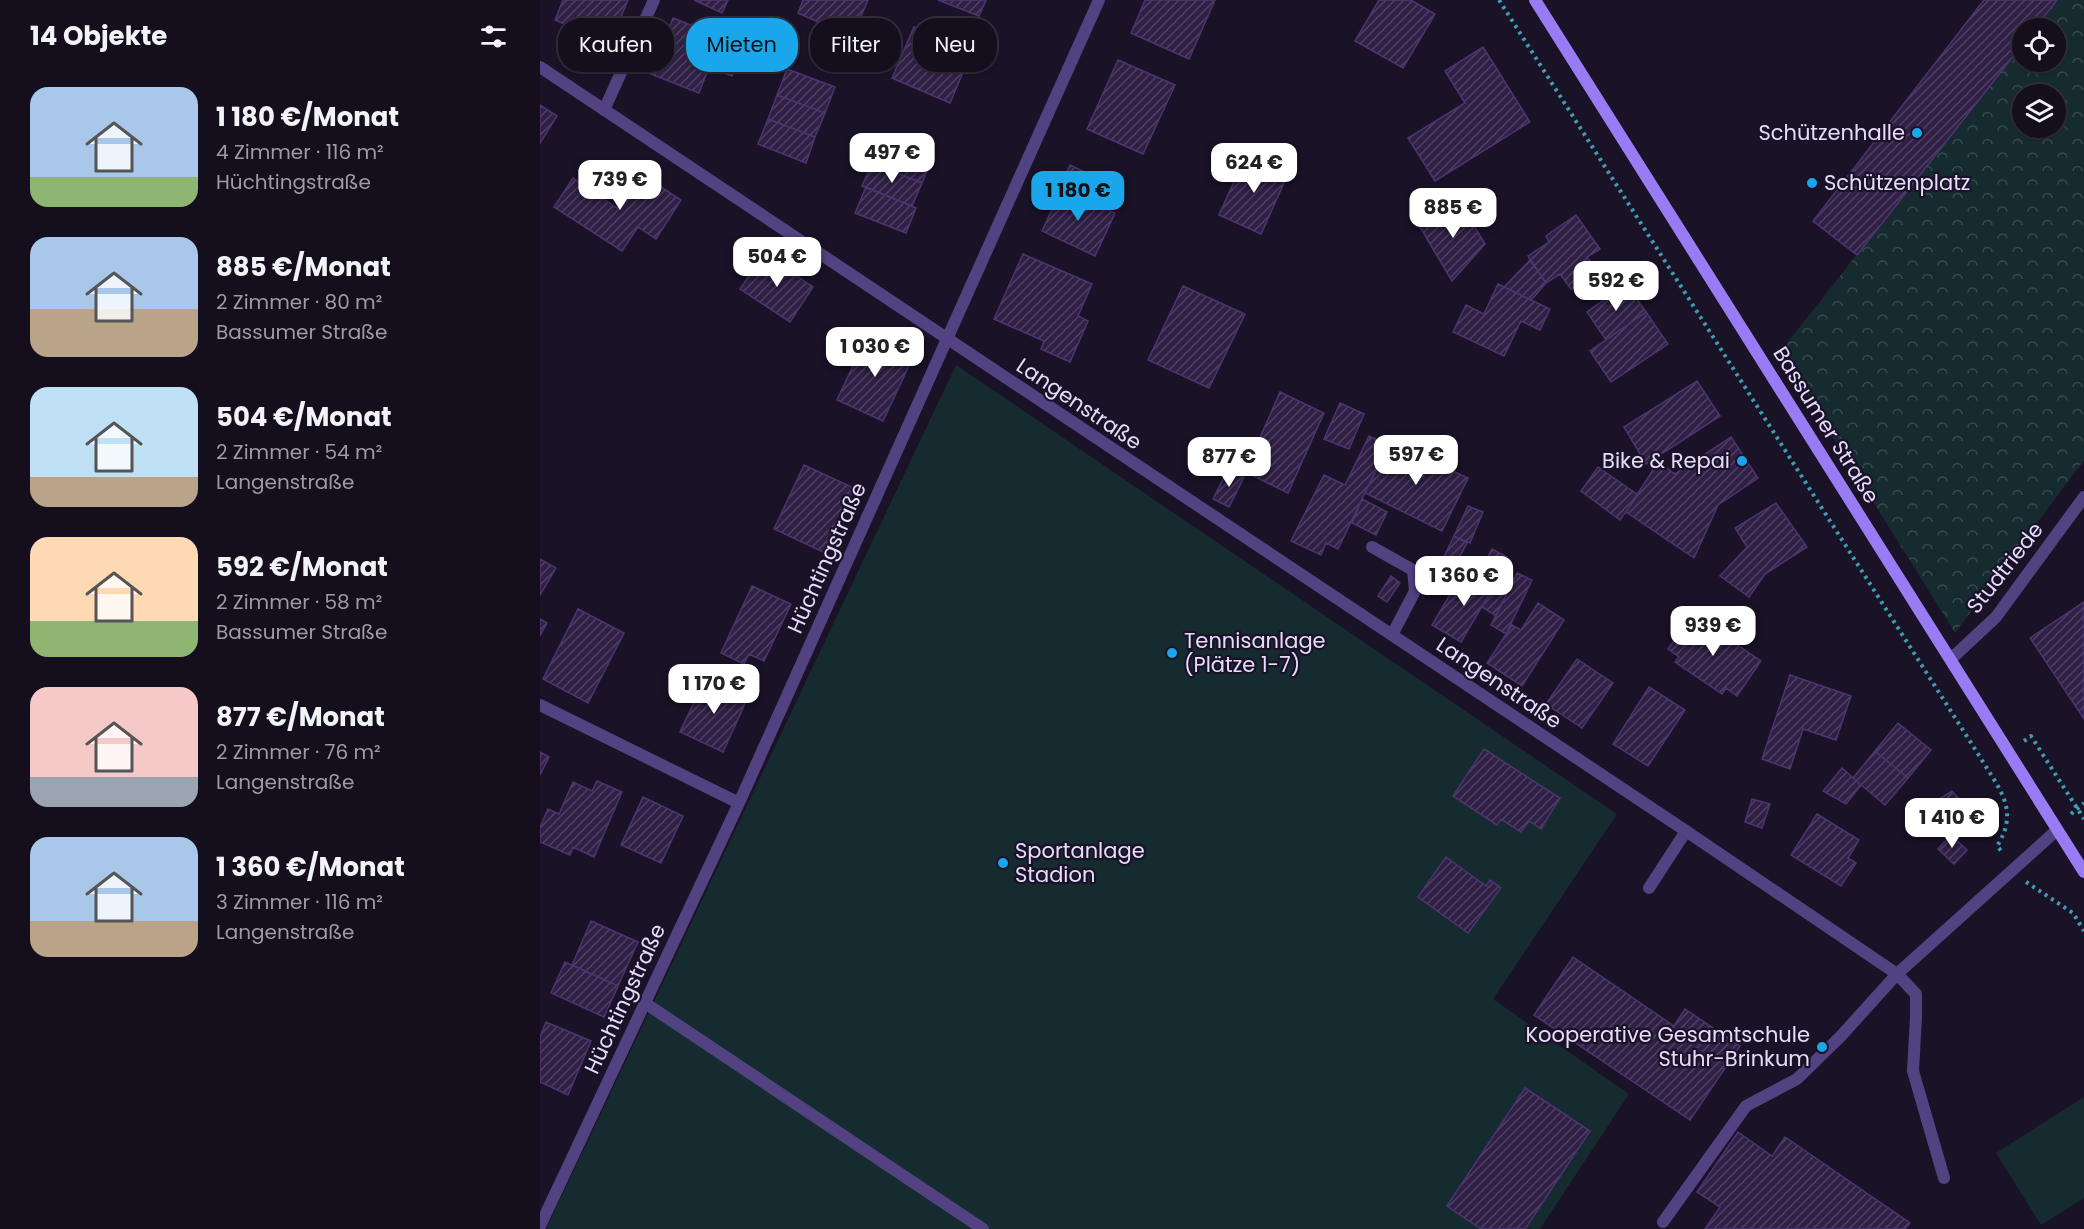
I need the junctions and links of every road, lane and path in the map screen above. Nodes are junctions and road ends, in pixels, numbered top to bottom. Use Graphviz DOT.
graph roads {
  1 [pos="654,0"];
  2 [pos="1100,0"];
  3 [pos="1499,0"];
  4 [pos="1535,0"];
  5 [pos="540,67"];
  6 [pos="604,110"];
  7 [pos="946,339"];
  8 [pos="2084,497"];
  9 [pos="1372,547"];
  10 [pos="1392,635"];
  11 [pos="1951,659"];
  12 [pos="540,705"];
  13 [pos="739,802"];
  14 [pos="2057,830"];
  15 [pos="1686,831"];
  16 [pos="2015,869"];
  17 [pos="2084,872"];
  18 [pos="1649,888"];
  19 [pos="2084,931"];
  20 [pos="1897,974"];
  21 [pos="645,1003"];
  22 [pos="1944,1178"];
  23 [pos="1663,1221"];
  24 [pos="540,1226"];
  25 [pos="983,1229"];
  1 -- 6 [label="street"];
  2 -- 7 [label="street, Hüchtingstraße"];
  3 -- 16 [label="path"];
  4 -- 11 [label="street, Bassumer Straße"];
  5 -- 6 [label="street, Langenstraße"];
  6 -- 7 [label="street, Langenstraße"];
  7 -- 10 [label="street, Langenstraße"];
  7 -- 13 [label="street, Hüchtingstraße"];
  8 -- 11 [label="street, Studtriede"];
  9 -- 10 [label="street"];
  10 -- 15 [label="street, Langenstraße"];
  11 -- 14 [label="street, Bassumer Straße"];
  12 -- 13 [label="street"];
  13 -- 21 [label="street, Hüchtingstraße"];
  14 -- 16 [label="street"];
  14 -- 17 [label="street, Bassumer Straße"];
  15 -- 18 [label="street"];
  15 -- 20 [label="street, Langenstraße"];
  16 -- 19 [label="path"];
  16 -- 20 [label="street"];
  20 -- 22 [label="street, Langenstraße"];
  20 -- 23 [label="street"];
  21 -- 24 [label="street, Hüchtingstraße"];
  21 -- 25 [label="street"];
}
